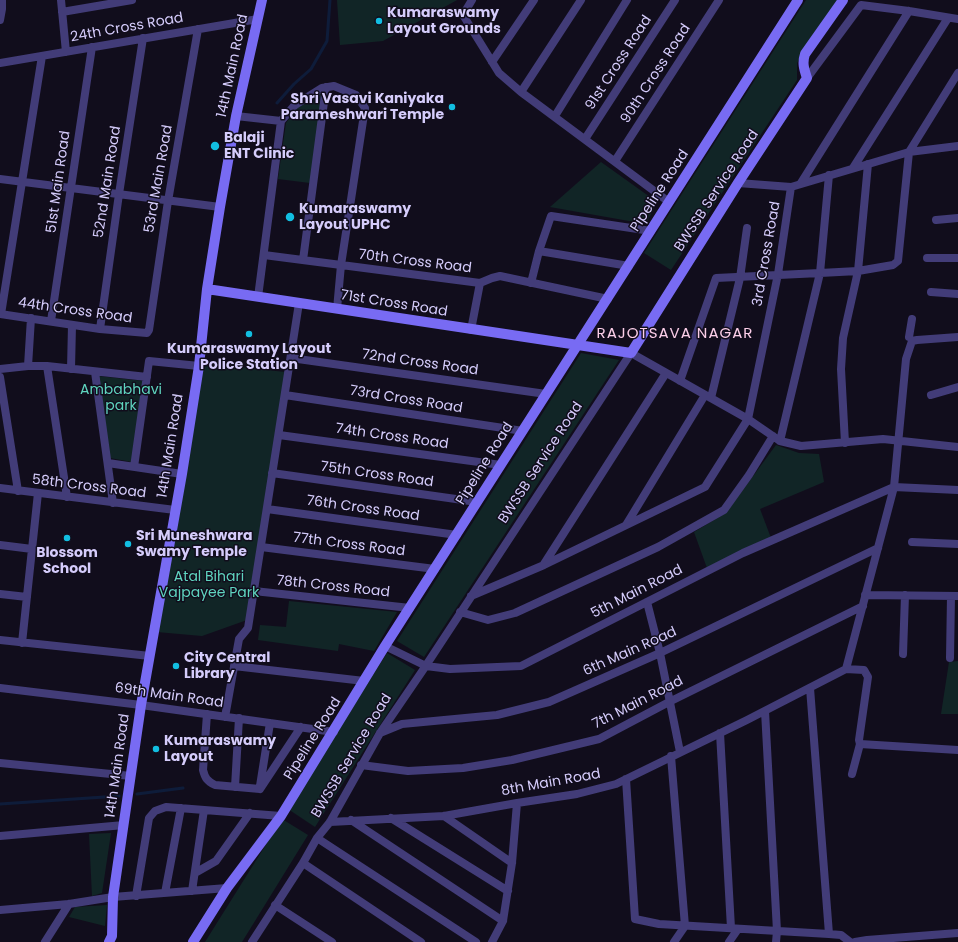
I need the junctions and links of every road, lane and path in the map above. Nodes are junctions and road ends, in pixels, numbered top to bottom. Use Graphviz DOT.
graph roads {
  1 [pos="2,0"];
  2 [pos="61,0"];
  3 [pos="132,0"];
  4 [pos="262,0"];
  5 [pos="472,0"];
  6 [pos="534,0"];
  7 [pos="581,0"];
  8 [pos="627,0"];
  9 [pos="675,0"];
  10 [pos="719,0"];
  11 [pos="798,0"];
  12 [pos="843,0"];
  13 [pos="1,10"];
  14 [pos="909,11"];
  15 [pos="62,12"];
  16 [pos="258,18"];
  17 [pos="948,18"];
  18 [pos="958,19"];
  19 [pos="0,20"];
  20 [pos="198,29"];
  21 [pos="144,38"];
  22 [pos="92,47"];
  23 [pos="66,52"];
  24 [pos="42,56"];
  25 [pos="492,62"];
  26 [pos="1,65"];
  27 [pos="958,73"];
  28 [pos="807,78"];
  29 [pos="326,87"];
  30 [pos="521,92"];
  31 [pos="236,116"];
  32 [pos="555,116"];
  33 [pos="281,122"];
  34 [pos="585,139"];
  35 [pos="958,146"];
  36 [pos="909,152"];
  37 [pos="615,161"];
  38 [pos="868,164"];
  39 [pos="853,168"];
  40 [pos="829,175"];
  41 [pos="0,179"];
  42 [pos="22,182"];
  43 [pos="738,183"];
  44 [pos="801,183"];
  45 [pos="791,187"];
  46 [pos="71,188"];
  47 [pos="119,194"];
  48 [pos="168,201"];
  49 [pos="669,202"];
  50 [pos="220,207"];
  51 [pos="958,218"];
  52 [pos="936,220"];
  53 [pos="747,228"];
  54 [pos="651,231"];
  55 [pos="539,251"];
  56 [pos="264,256"];
  57 [pos="927,258"];
  58 [pos="958,258"];
  59 [pos="303,260"];
  60 [pos="342,265"];
  61 [pos="628,266"];
  62 [pos="858,271"];
  63 [pos="820,273"];
  64 [pos="778,274"];
  65 [pos="740,278"];
  66 [pos="480,283"];
  67 [pos="531,283"];
  68 [pos="207,289"];
  69 [pos="931,292"];
  70 [pos="958,294"];
  71 [pos="258,297"];
  72 [pos="608,299"];
  73 [pos="299,303"];
  74 [pos="337,309"];
  75 [pos="1,314"];
  76 [pos="31,318"];
  77 [pos="912,319"];
  78 [pos="51,321"];
  79 [pos="72,325"];
  80 [pos="100,329"];
  81 [pos="472,330"];
  82 [pos="147,333"];
  83 [pos="958,337"];
  84 [pos="909,338"];
  85 [pos="577,346"];
  86 [pos="631,353"];
  87 [pos="290,358"];
  88 [pos="28,366"];
  89 [pos="46,366"];
  90 [pos="199,366"];
  91 [pos="0,369"];
  92 [pos="71,369"];
  93 [pos="95,372"];
  94 [pos="666,373"];
  95 [pos="0,377"];
  96 [pos="147,377"];
  97 [pos="680,381"];
  98 [pos="958,387"];
  99 [pos="546,394"];
  100 [pos="285,395"];
  101 [pos="931,395"];
  102 [pos="708,397"];
  103 [pos="748,419"];
  104 [pos="523,431"];
  105 [pos="278,435"];
  106 [pos="777,438"];
  107 [pos="898,441"];
  108 [pos="845,443"];
  109 [pos="958,448"];
  110 [pos="108,463"];
  111 [pos="501,465"];
  112 [pos="134,467"];
  113 [pos="272,473"];
  114 [pos="182,474"];
  115 [pos="894,487"];
  116 [pos="0,488"];
  117 [pos="958,490"];
  118 [pos="18,491"];
  119 [pos="38,493"];
  120 [pos="67,497"];
  121 [pos="477,502"];
  122 [pos="113,503"];
  123 [pos="267,509"];
  124 [pos="175,510"];
  125 [pos="626,526"];
  126 [pos="457,535"];
  127 [pos="912,542"];
  128 [pos="958,544"];
  129 [pos="0,545"];
  130 [pos="261,547"];
  131 [pos="878,548"];
  132 [pos="32,549"];
  133 [pos="544,565"];
  134 [pos="435,569"];
  135 [pos="254,591"];
  136 [pos="0,594"];
  137 [pos="865,595"];
  138 [pos="905,595"];
  139 [pos="471,596"];
  140 [pos="954,596"];
  141 [pos="27,597"];
  142 [pos="647,602"];
  143 [pos="863,606"];
  144 [pos="410,608"];
  145 [pos="460,612"];
  146 [pos="0,640"];
  147 [pos="22,642"];
  148 [pos="385,646"];
  149 [pos="660,653"];
  150 [pos="903,654"];
  151 [pos="150,656"];
  152 [pos="950,658"];
  153 [pos="234,666"];
  154 [pos="426,666"];
  155 [pos="846,669"];
  156 [pos="364,681"];
  157 [pos="0,688"];
  158 [pos="810,688"];
  159 [pos="669,702"];
  160 [pos="141,705"];
  161 [pos="765,711"];
  162 [pos="207,714"];
  163 [pos="225,716"];
  164 [pos="239,718"];
  165 [pos="270,723"];
  166 [pos="301,727"];
  167 [pos="334,732"];
  168 [pos="380,733"];
  169 [pos="720,733"];
  170 [pos="860,744"];
  171 [pos="958,750"];
  172 [pos="680,752"];
  173 [pos="671,756"];
  174 [pos="0,763"];
  175 [pos="361,766"];
  176 [pos="852,774"];
  177 [pos="130,776"];
  178 [pos="626,779"];
  179 [pos="235,787"];
  180 [pos="260,789"];
  181 [pos="517,803"];
  182 [pos="181,808"];
  183 [pos="204,810"];
  184 [pos="250,813"];
  185 [pos="281,816"];
  186 [pos="444,816"];
  187 [pos="391,818"];
  188 [pos="351,820"];
  189 [pos="330,822"];
  190 [pos="124,825"];
  191 [pos="0,836"];
  192 [pos="317,838"];
  193 [pos="303,863"];
  194 [pos="512,863"];
  195 [pos="195,873"];
  196 [pos="227,888"];
  197 [pos="192,891"];
  198 [pos="508,891"];
  199 [pos="165,893"];
  200 [pos="136,896"];
  201 [pos="113,898"];
  202 [pos="69,904"];
  203 [pos="275,905"];
  204 [pos="0,910"];
  205 [pos="503,921"];
  206 [pos="686,926"];
  207 [pos="734,928"];
  208 [pos="777,931"];
  209 [pos="958,933"];
  210 [pos="829,934"];
  211 [pos="45,942"];
  212 [pos="109,942"];
  213 [pos="193,942"];
  214 [pos="252,942"];
  215 [pos="332,942"];
  216 [pos="421,942"];
  217 [pos="476,942"];
  218 [pos="492,942"];
  219 [pos="674,942"];
  220 [pos="729,942"];
  221 [pos="776,942"];
  222 [pos="850,942"];
  223 [pos="855,942"];
  1 -- 13 [label="street"];
  2 -- 15 [label="street"];
  3 -- 15 [label="street"];
  4 -- 16 [label="street, 14th Main Road"];
  5 -- 25 [label="street"];
  6 -- 25 [label="street"];
  7 -- 30 [label="street"];
  8 -- 32 [label="street"];
  9 -- 34 [label="street, 91st Cross Road"];
  10 -- 37 [label="street, 90th Cross Road"];
  11 -- 49 [label="street, Pipeline Road"];
  12 -- 28 [label="street"];
  13 -- 19 [label="street"];
  14 -- 17 [label="street"];
  14 -- 28 [label="street"];
  14 -- 44 [label="street"];
  15 -- 23 [label="street"];
  16 -- 20 [label="street, 24th Cross Road"];
  16 -- 31 [label="street, 14th Main Road"];
  17 -- 18 [label="street"];
  17 -- 39 [label="street"];
  20 -- 21 [label="street, 24th Cross Road"];
  20 -- 48 [label="street, 53rd Main Road"];
  21 -- 22 [label="street, 24th Cross Road"];
  21 -- 47 [label="street, 52nd Main Road"];
  22 -- 23 [label="street, 24th Cross Road"];
  22 -- 46 [label="street, 51st Main Road"];
  23 -- 24 [label="street, 24th Cross Road"];
  24 -- 26 [label="street, 24th Cross Road"];
  24 -- 42 [label="street"];
  25 -- 30 [label="street"];
  27 -- 36 [label="street"];
  28 -- 43 [label="street, BWSSB Service Road"];
  29 -- 33 [label="street"];
  29 -- 59 [label="street"];
  29 -- 60 [label="street"];
  30 -- 32 [label="street"];
  31 -- 33 [label="street"];
  31 -- 50 [label="street, 14th Main Road"];
  32 -- 34 [label="street"];
  33 -- 56 [label="street"];
  34 -- 37 [label="street"];
  35 -- 36 [label="street"];
  36 -- 38 [label="street"];
  36 -- 62 [label="street"];
  37 -- 49 [label="street"];
  38 -- 39 [label="street"];
  38 -- 62 [label="street"];
  39 -- 40 [label="street"];
  40 -- 44 [label="street"];
  40 -- 63 [label="street"];
  41 -- 42 [label="street"];
  42 -- 46 [label="street"];
  42 -- 75 [label="street"];
  43 -- 45 [label="street"];
  43 -- 86 [label="street, BWSSB Service Road"];
  44 -- 45 [label="street"];
  45 -- 64 [label="street, 3rd Cross Road"];
  46 -- 47 [label="street"];
  46 -- 78 [label="street, 51st Main Road"];
  47 -- 48 [label="street"];
  47 -- 80 [label="street, 52nd Main Road"];
  48 -- 50 [label="street"];
  48 -- 82 [label="street, 53rd Main Road"];
  49 -- 54 [label="street, Pipeline Road"];
  50 -- 68 [label="street, 14th Main Road"];
  51 -- 52 [label="street"];
  53 -- 65 [label="street"];
  54 -- 55 [label="street"];
  54 -- 61 [label="street, Pipeline Road"];
  55 -- 61 [label="street"];
  55 -- 67 [label="street"];
  56 -- 59 [label="street, 70th Cross Road"];
  56 -- 71 [label="street"];
  57 -- 58 [label="street"];
  59 -- 60 [label="street, 70th Cross Road"];
  60 -- 66 [label="street, 70th Cross Road"];
  60 -- 74 [label="street"];
  61 -- 72 [label="street, Pipeline Road"];
  62 -- 63 [label="street"];
  62 -- 108 [label="street"];
  63 -- 64 [label="street"];
  63 -- 106 [label="street"];
  64 -- 65 [label="street"];
  64 -- 103 [label="street, 3rd Cross Road"];
  65 -- 97 [label="street"];
  65 -- 102 [label="street"];
  66 -- 67 [label="street, 70th Cross Road"];
  66 -- 81 [label="street"];
  67 -- 72 [label="street, 70th Cross Road"];
  68 -- 71 [label="street, 71st Cross Road"];
  68 -- 90 [label="street, 14th Main Road"];
  69 -- 70 [label="street"];
  71 -- 73 [label="street, 71st Cross Road"];
  72 -- 85 [label="street, Pipeline Road"];
  73 -- 74 [label="street, 71st Cross Road"];
  73 -- 87 [label="street"];
  74 -- 81 [label="street, 71st Cross Road"];
  75 -- 76 [label="street, 44th Cross Road"];
  76 -- 78 [label="street, 44th Cross Road"];
  76 -- 88 [label="street"];
  77 -- 84 [label="street"];
  78 -- 79 [label="street, 44th Cross Road"];
  79 -- 80 [label="street, 44th Cross Road"];
  79 -- 92 [label="street"];
  80 -- 82 [label="street, 44th Cross Road"];
  81 -- 85 [label="street, 71st Cross Road"];
  83 -- 107 [label="street"];
  85 -- 86 [label="street, 71st Cross Road"];
  85 -- 99 [label="street, Pipeline Road"];
  86 -- 94 [label="street"];
  86 -- 139 [label="street, BWSSB Service Road"];
  87 -- 99 [label="street, 72nd Cross Road"];
  87 -- 100 [label="street"];
  88 -- 89 [label="street"];
  88 -- 91 [label="street"];
  89 -- 92 [label="street"];
  89 -- 120 [label="street"];
  90 -- 96 [label="street"];
  90 -- 114 [label="street, 14th Main Road"];
  92 -- 93 [label="street"];
  93 -- 96 [label="street"];
  93 -- 110 [label="street"];
  94 -- 97 [label="street"];
  94 -- 133 [label="street"];
  95 -- 118 [label="street"];
  96 -- 112 [label="street"];
  97 -- 102 [label="street"];
  98 -- 101 [label="street"];
  99 -- 104 [label="street, Pipeline Road"];
  100 -- 104 [label="street, 73rd Cross Road"];
  100 -- 105 [label="street"];
  102 -- 103 [label="street"];
  102 -- 125 [label="street"];
  103 -- 106 [label="street"];
  103 -- 125 [label="street"];
  104 -- 111 [label="street, Pipeline Road"];
  105 -- 111 [label="street, 74th Cross Road"];
  105 -- 113 [label="street"];
  106 -- 108 [label="street"];
  106 -- 145 [label="street"];
  107 -- 108 [label="street"];
  107 -- 109 [label="street"];
  107 -- 115 [label="street"];
  110 -- 112 [label="street"];
  110 -- 122 [label="street"];
  111 -- 121 [label="street, Pipeline Road"];
  112 -- 114 [label="street"];
  113 -- 121 [label="street, 75th Cross Road"];
  113 -- 123 [label="street"];
  114 -- 124 [label="street, 14th Main Road"];
  115 -- 117 [label="street"];
  115 -- 131 [label="street"];
  115 -- 142 [label="street, 5th Main Road"];
  116 -- 118 [label="street, 58th Cross Road"];
  118 -- 119 [label="street, 58th Cross Road"];
  119 -- 120 [label="street, 58th Cross Road"];
  119 -- 132 [label="street"];
  120 -- 122 [label="street, 58th Cross Road"];
  121 -- 126 [label="street, Pipeline Road"];
  122 -- 124 [label="street, 58th Cross Road"];
  123 -- 126 [label="street, 76th Cross Road"];
  123 -- 130 [label="street"];
  124 -- 151 [label="street, 14th Main Road"];
  125 -- 133 [label="street"];
  126 -- 134 [label="street, Pipeline Road"];
  127 -- 128 [label="street"];
  129 -- 132 [label="street"];
  130 -- 134 [label="street, 77th Cross Road"];
  130 -- 135 [label="street"];
  131 -- 137 [label="street"];
  131 -- 149 [label="street, 6th Main Road"];
  132 -- 141 [label="street"];
  133 -- 139 [label="street"];
  134 -- 144 [label="street, Pipeline Road"];
  135 -- 144 [label="street, 78th Cross Road"];
  135 -- 153 [label="street"];
  136 -- 141 [label="street"];
  137 -- 138 [label="street"];
  137 -- 143 [label="street"];
  138 -- 140 [label="street"];
  138 -- 150 [label="street"];
  139 -- 145 [label="street, BWSSB Service Road"];
  140 -- 152 [label="street"];
  141 -- 147 [label="street"];
  142 -- 149 [label="street"];
  142 -- 154 [label="street, 5th Main Road"];
  143 -- 155 [label="street"];
  143 -- 159 [label="street, 7th Main Road"];
  144 -- 148 [label="street, Pipeline Road"];
  145 -- 154 [label="street, BWSSB Service Road"];
  146 -- 147 [label="street"];
  147 -- 151 [label="street"];
  148 -- 154 [label="street, 5th Main Road"];
  148 -- 156 [label="street, Pipeline Road"];
  149 -- 159 [label="street"];
  149 -- 168 [label="street, 6th Main Road"];
  151 -- 160 [label="street, 14th Main Road"];
  153 -- 156 [label="street"];
  153 -- 163 [label="street"];
  154 -- 168 [label="street, BWSSB Service Road"];
  155 -- 158 [label="street, 8th Main Road"];
  155 -- 170 [label="street"];
  156 -- 167 [label="street, Pipeline Road"];
  157 -- 160 [label="street, 69th Main Road"];
  158 -- 161 [label="street, 8th Main Road"];
  158 -- 210 [label="street"];
  159 -- 172 [label="street"];
  159 -- 175 [label="street, 7th Main Road"];
  160 -- 162 [label="street, 69th Main Road"];
  160 -- 177 [label="street, 14th Main Road"];
  161 -- 169 [label="street, 8th Main Road"];
  161 -- 208 [label="street"];
  162 -- 163 [label="street, 69th Main Road"];
  162 -- 179 [label="street"];
  163 -- 164 [label="street, 69th Main Road"];
  164 -- 165 [label="street, 69th Main Road"];
  164 -- 179 [label="street"];
  165 -- 166 [label="street, 69th Main Road"];
  165 -- 180 [label="street"];
  166 -- 167 [label="street, 69th Main Road"];
  166 -- 180 [label="street"];
  167 -- 185 [label="street, Pipeline Road"];
  168 -- 175 [label="street, BWSSB Service Road"];
  169 -- 172 [label="street, 8th Main Road"];
  169 -- 207 [label="street"];
  170 -- 171 [label="street"];
  170 -- 176 [label="street"];
  172 -- 173 [label="street, 8th Main Road"];
  173 -- 178 [label="street, 8th Main Road"];
  173 -- 206 [label="street"];
  174 -- 177 [label="street"];
  175 -- 189 [label="street, BWSSB Service Road"];
  177 -- 190 [label="street, 14th Main Road"];
  178 -- 181 [label="street, 8th Main Road"];
  178 -- 206 [label="street"];
  179 -- 180 [label="street"];
  181 -- 186 [label="street, 8th Main Road"];
  181 -- 194 [label="street"];
  182 -- 183 [label="street"];
  182 -- 199 [label="street"];
  182 -- 200 [label="street"];
  183 -- 184 [label="street"];
  183 -- 195 [label="street"];
  184 -- 185 [label="street"];
  184 -- 195 [label="street"];
  185 -- 196 [label="street, Pipeline Road"];
  186 -- 187 [label="street, 8th Main Road"];
  186 -- 194 [label="street"];
  187 -- 188 [label="street, 8th Main Road"];
  187 -- 198 [label="street"];
  188 -- 189 [label="street, 8th Main Road"];
  188 -- 205 [label="street"];
  189 -- 192 [label="street, BWSSB Service Road"];
  190 -- 191 [label="street"];
  190 -- 201 [label="street, 14th Main Road"];
  192 -- 193 [label="street, BWSSB Service Road"];
  192 -- 217 [label="street"];
  193 -- 203 [label="street, BWSSB Service Road"];
  193 -- 216 [label="street"];
  194 -- 198 [label="street"];
  195 -- 197 [label="street"];
  196 -- 197 [label="street"];
  196 -- 213 [label="street, Pipeline Road"];
  197 -- 199 [label="street"];
  198 -- 205 [label="street"];
  199 -- 200 [label="street"];
  200 -- 201 [label="street"];
  201 -- 202 [label="street"];
  201 -- 212 [label="street, 14th Main Road"];
  202 -- 204 [label="street"];
  202 -- 211 [label="street"];
  203 -- 214 [label="street, BWSSB Service Road"];
  203 -- 215 [label="street"];
  205 -- 218 [label="street"];
  206 -- 207 [label="street"];
  206 -- 219 [label="street"];
  207 -- 208 [label="street"];
  207 -- 220 [label="street"];
  208 -- 210 [label="street"];
  208 -- 221 [label="street"];
  209 -- 223 [label="street"];
  210 -- 222 [label="street"];
}
